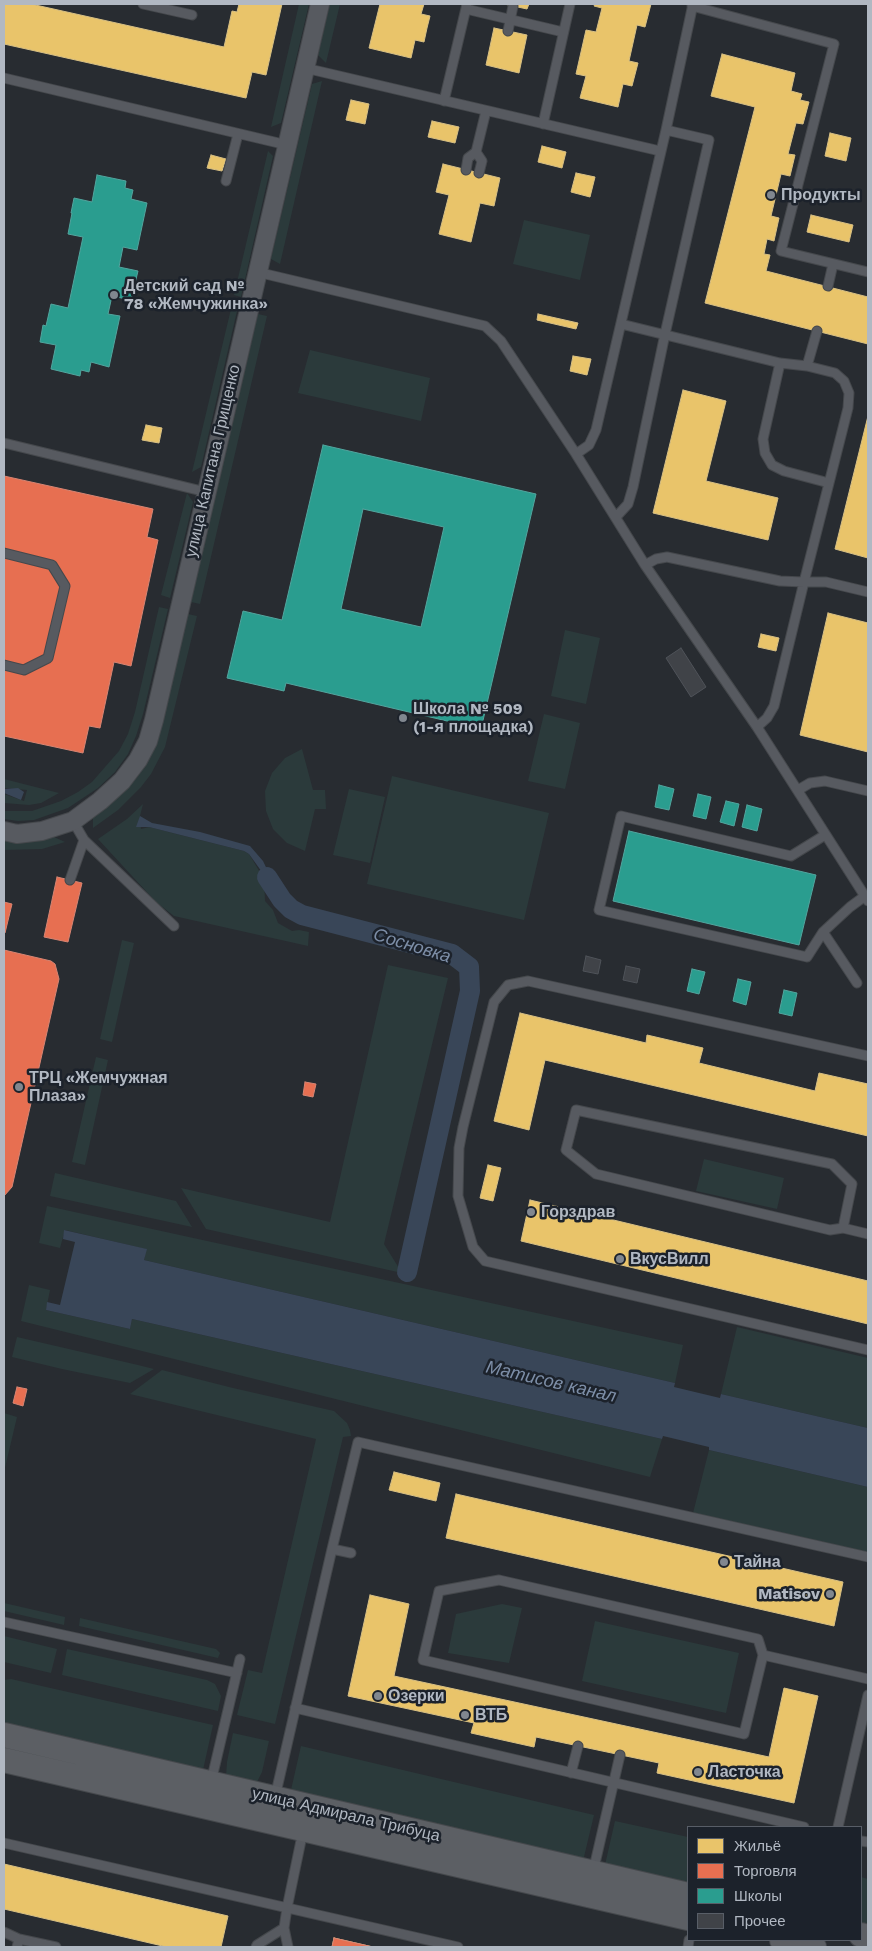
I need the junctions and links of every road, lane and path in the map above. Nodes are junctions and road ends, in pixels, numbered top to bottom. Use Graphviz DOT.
graph roads {
  1 [pos="143,4"];
  2 [pos="320,4"];
  3 [pos="570,4"];
  4 [pos="693,5"];
  5 [pos="513,6"];
  6 [pos="467,7"];
  7 [pos="192,15"];
  8 [pos="510,20"];
  9 [pos="508,31"];
  10 [pos="563,32"];
  11 [pos="305,68"];
  12 [pos="4,78"];
  13 [pos="444,102"];
  14 [pos="486,111"];
  15 [pos="543,124"];
  16 [pos="666,130"];
  17 [pos="238,134"];
  18 [pos="287,145"];
  19 [pos="660,151"];
  20 [pos="476,152"];
  21 [pos="466,170"];
  22 [pos="479,173"];
  23 [pos="226,181"];
  24 [pos="833,264"];
  25 [pos="257,272"];
  26 [pos="868,272"];
  27 [pos="828,286"];
  28 [pos="621,324"];
  29 [pos="817,331"];
  30 [pos="665,334"];
  31 [pos="780,363"];
  32 [pos="807,366"];
  33 [pos="4,444"];
  34 [pos="576,454"];
  35 [pos="829,483"];
  36 [pos="206,492"];
  37 [pos="616,517"];
  38 [pos="4,553"];
  39 [pos="645,565"];
  40 [pos="804,582"];
  41 [pos="868,592"];
  42 [pos="4,665"];
  43 [pos="757,726"];
  44 [pos="798,790"];
  45 [pos="868,791"];
  46 [pos="73,821"];
  47 [pos="4,832"];
  48 [pos="824,834"];
  49 [pos="84,840"];
  50 [pos="70,880"];
  51 [pos="867,898"];
  52 [pos="174,926"];
  53 [pos="823,932"];
  54 [pos="857,983"];
  55 [pos="868,1056"];
  56 [pos="843,1228"];
  57 [pos="868,1234"];
  58 [pos="868,1350"];
  59 [pos="332,1549"];
  60 [pos="351,1553"];
  61 [pos="868,1557"];
  62 [pos="4,1622"];
  63 [pos="764,1655"];
  64 [pos="240,1659"];
  65 [pos="237,1673"];
  66 [pos="868,1679"];
  67 [pos="868,1695"];
  68 [pos="295,1708"];
  69 [pos="4,1736"];
  70 [pos="578,1746"];
  71 [pos="620,1755"];
  72 [pos="4,1760"];
  73 [pos="571,1773"];
  74 [pos="614,1783"];
  75 [pos="208,1795"];
  76 [pos="272,1810"];
  77 [pos="306,1818"];
  78 [pos="800,1826"];
  79 [pos="838,1826"];
  80 [pos="4,1843"];
  81 [pos="591,1884"];
  82 [pos="687,1895"];
  83 [pos="287,1908"];
  84 [pos="687,1918"];
  85 [pos="284,1928"];
  86 [pos="4,1932"];
  87 [pos="786,1941"];
  88 [pos="18,1943"];
  89 [pos="56,1947"];
  90 [pos="256,1947"];
  91 [pos="288,1947"];
  92 [pos="458,1947"];
  93 [pos="813,1947"];
  1 -- 7 [label="lane"];
  2 -- 11 [label="street, улица Капитана Грищенко"];
  3 -- 10 [label="lane"];
  4 -- 16 [label="lane"];
  4 -- 24 [label="lane"];
  5 -- 8 [label="lane"];
  6 -- 8 [label="lane"];
  6 -- 13 [label="lane"];
  8 -- 9 [label="lane"];
  8 -- 10 [label="lane"];
  10 -- 15 [label="lane"];
  11 -- 13 [label="lane"];
  11 -- 18 [label="street, улица Капитана Грищенко"];
  12 -- 17 [label="lane"];
  13 -- 14 [label="lane"];
  14 -- 15 [label="lane"];
  14 -- 20 [label="lane"];
  15 -- 19 [label="lane"];
  16 -- 19 [label="lane"];
  16 -- 30 [label="lane"];
  17 -- 18 [label="lane"];
  17 -- 23 [label="lane"];
  18 -- 25 [label="street, улица Капитана Грищенко"];
  19 -- 28 [label="lane"];
  20 -- 21 [label="lane"];
  20 -- 22 [label="lane"];
  24 -- 26 [label="lane"];
  24 -- 27 [label="lane"];
  25 -- 34 [label="lane"];
  25 -- 36 [label="street, улица Капитана Грищенко"];
  28 -- 30 [label="lane"];
  28 -- 34 [label="lane"];
  29 -- 32 [label="lane"];
  30 -- 31 [label="lane"];
  30 -- 37 [label="lane"];
  31 -- 32 [label="lane"];
  31 -- 35 [label="lane"];
  32 -- 35 [label="lane"];
  33 -- 36 [label="lane"];
  34 -- 37 [label="lane"];
  35 -- 40 [label="lane"];
  36 -- 46 [label="street, улица Капитана Грищенко"];
  37 -- 39 [label="lane"];
  38 -- 42 [label="lane"];
  39 -- 40 [label="lane"];
  39 -- 43 [label="lane"];
  40 -- 41 [label="lane"];
  40 -- 43 [label="lane"];
  43 -- 44 [label="lane"];
  44 -- 45 [label="lane"];
  44 -- 48 [label="lane"];
  46 -- 47 [label="street, улица Капитана Грищенко"];
  46 -- 49 [label="lane"];
  48 -- 51 [label="lane"];
  48 -- 53 [label="lane"];
  49 -- 50 [label="lane"];
  49 -- 52 [label="lane"];
  51 -- 53 [label="lane"];
  53 -- 54 [label="lane"];
  55 -- 58 [label="lane"];
  56 -- 56 [label="lane"];
  56 -- 57 [label="lane"];
  59 -- 60 [label="lane"];
  59 -- 61 [label="lane"];
  59 -- 68 [label="lane"];
  62 -- 65 [label="lane"];
  63 -- 63 [label="lane"];
  63 -- 66 [label="lane"];
  64 -- 65 [label="lane"];
  65 -- 75 [label="lane"];
  67 -- 79 [label="lane"];
  68 -- 73 [label="lane"];
  68 -- 76 [label="lane"];
  69 -- 75 [label="street, улица Адмирала Трибуца"];
  70 -- 73 [label="lane"];
  71 -- 74 [label="lane"];
  72 -- 75 [label="street, улица Адмирала Трибуца"];
  73 -- 74 [label="lane"];
  74 -- 78 [label="lane"];
  74 -- 81 [label="lane"];
  75 -- 76 [label="street, улица Адмирала Трибуца"];
  76 -- 77 [label="street, улица Адмирала Трибуца"];
  77 -- 81 [label="street, улица Адмирала Трибуца"];
  77 -- 83 [label="lane"];
  80 -- 83 [label="lane"];
  81 -- 82 [label="street, улица Адмирала Трибуца"];
  81 -- 84 [label="street, улица Адмирала Трибуца"];
  83 -- 85 [label="lane"];
  83 -- 92 [label="lane"];
  85 -- 90 [label="lane"];
  85 -- 91 [label="lane"];
  86 -- 88 [label="lane"];
  87 -- 93 [label="street"];
  88 -- 89 [label="lane"];
}
